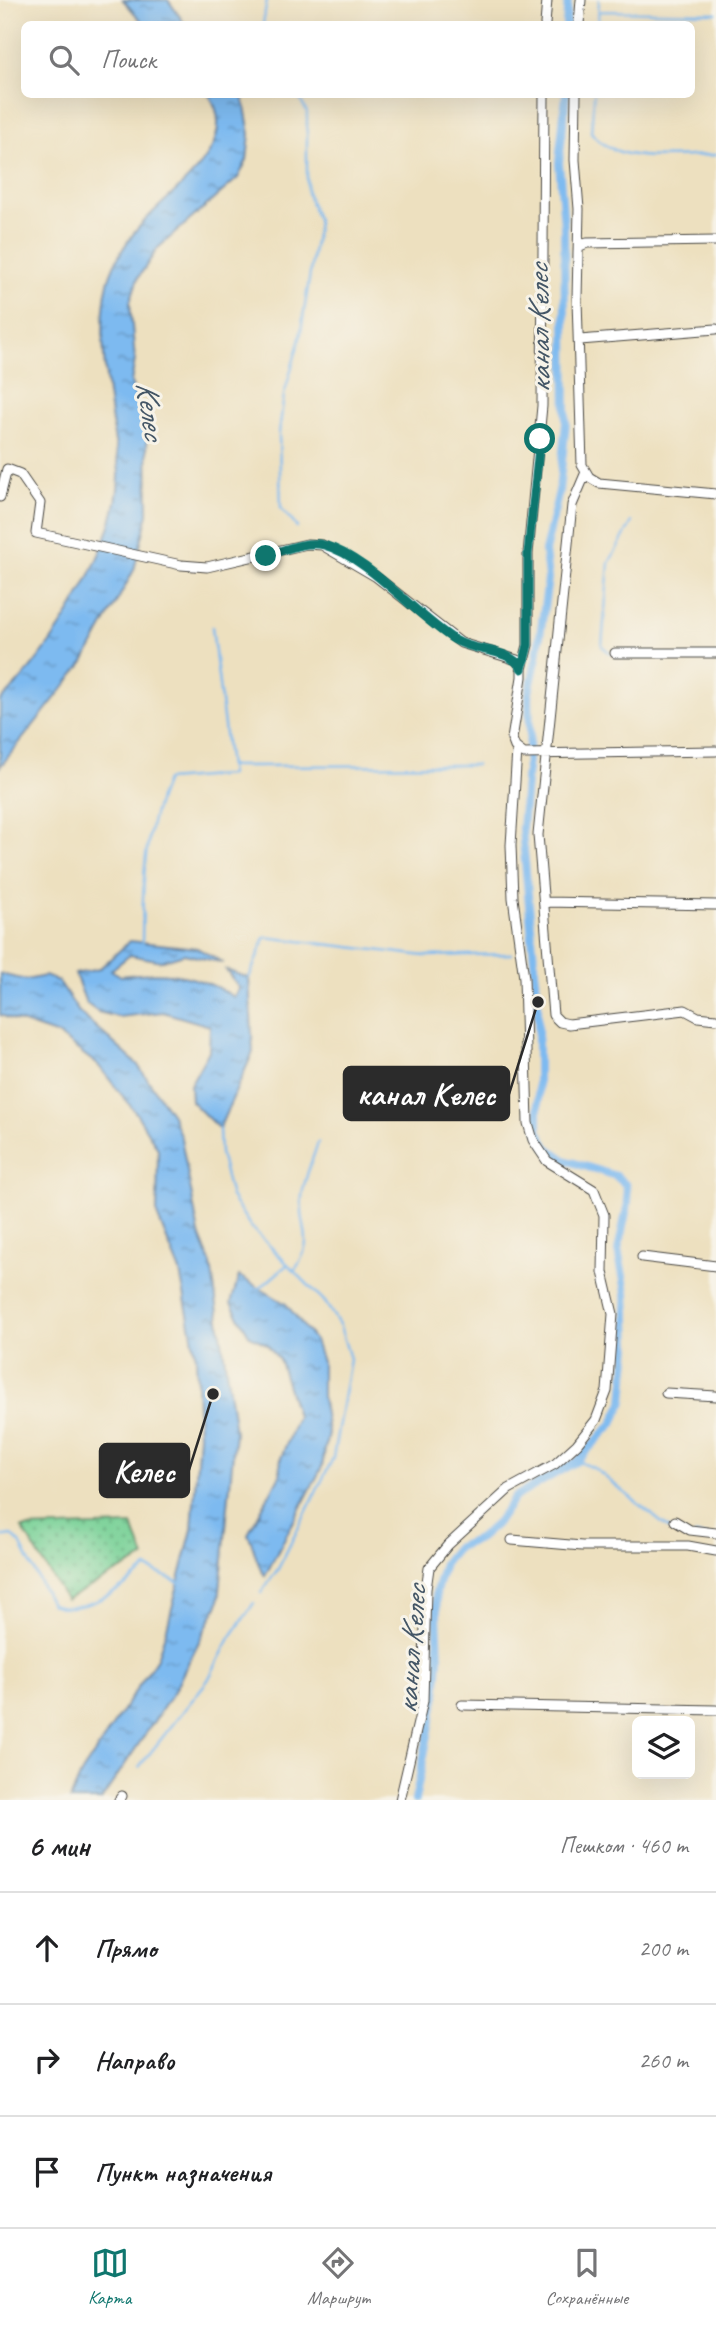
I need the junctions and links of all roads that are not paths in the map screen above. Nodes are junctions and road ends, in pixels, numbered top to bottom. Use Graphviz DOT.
graph roads {
  1 [pos="547,0"];
  2 [pos="581,0"];
  3 [pos="545,21"];
  4 [pos="579,21"];
  5 [pos="544,98"];
  6 [pos="576,98"];
  7 [pos="716,241"];
  8 [pos="580,246"];
  9 [pos="716,329"];
  10 [pos="580,340"];
  11 [pos="586,472"];
  12 [pos="716,494"];
  13 [pos="0,497"];
  14 [pos="615,653"];
  15 [pos="716,653"];
  16 [pos="522,669"];
  17 [pos="716,751"];
  18 [pos="521,752"];
  19 [pos="542,754"];
  20 [pos="545,902"];
  21 [pos="716,905"];
  22 [pos="716,1019"];
  23 [pos="642,1257"];
  24 [pos="716,1266"];
  25 [pos="666,1393"];
  26 [pos="716,1396"];
  27 [pos="676,1521"];
  28 [pos="690,1530"];
  29 [pos="716,1533"];
  30 [pos="512,1540"];
  31 [pos="688,1546"];
  32 [pos="716,1551"];
  33 [pos="462,1706"];
  34 [pos="716,1710"];
  35 [pos="400,1800"];
  1 -- 3 [label="street"];
  2 -- 4 [label="street"];
  5 -- 16 [label="street"];
  6 -- 8 [label="street"];
  7 -- 8 [label="street"];
  8 -- 10 [label="street"];
  9 -- 10 [label="street"];
  10 -- 11 [label="street"];
  11 -- 12 [label="street"];
  11 -- 19 [label="street"];
  13 -- 16 [label="street"];
  14 -- 15 [label="street"];
  16 -- 18 [label="street"];
  17 -- 19 [label="street"];
  18 -- 19 [label="street"];
  18 -- 35 [label="street"];
  19 -- 20 [label="street"];
  20 -- 21 [label="street"];
  20 -- 22 [label="street"];
  23 -- 24 [label="street"];
  25 -- 26 [label="street"];
  27 -- 28 [label="street"];
  28 -- 29 [label="street"];
  28 -- 31 [label="street"];
  30 -- 31 [label="street"];
  31 -- 32 [label="street"];
  33 -- 34 [label="street"];
}
